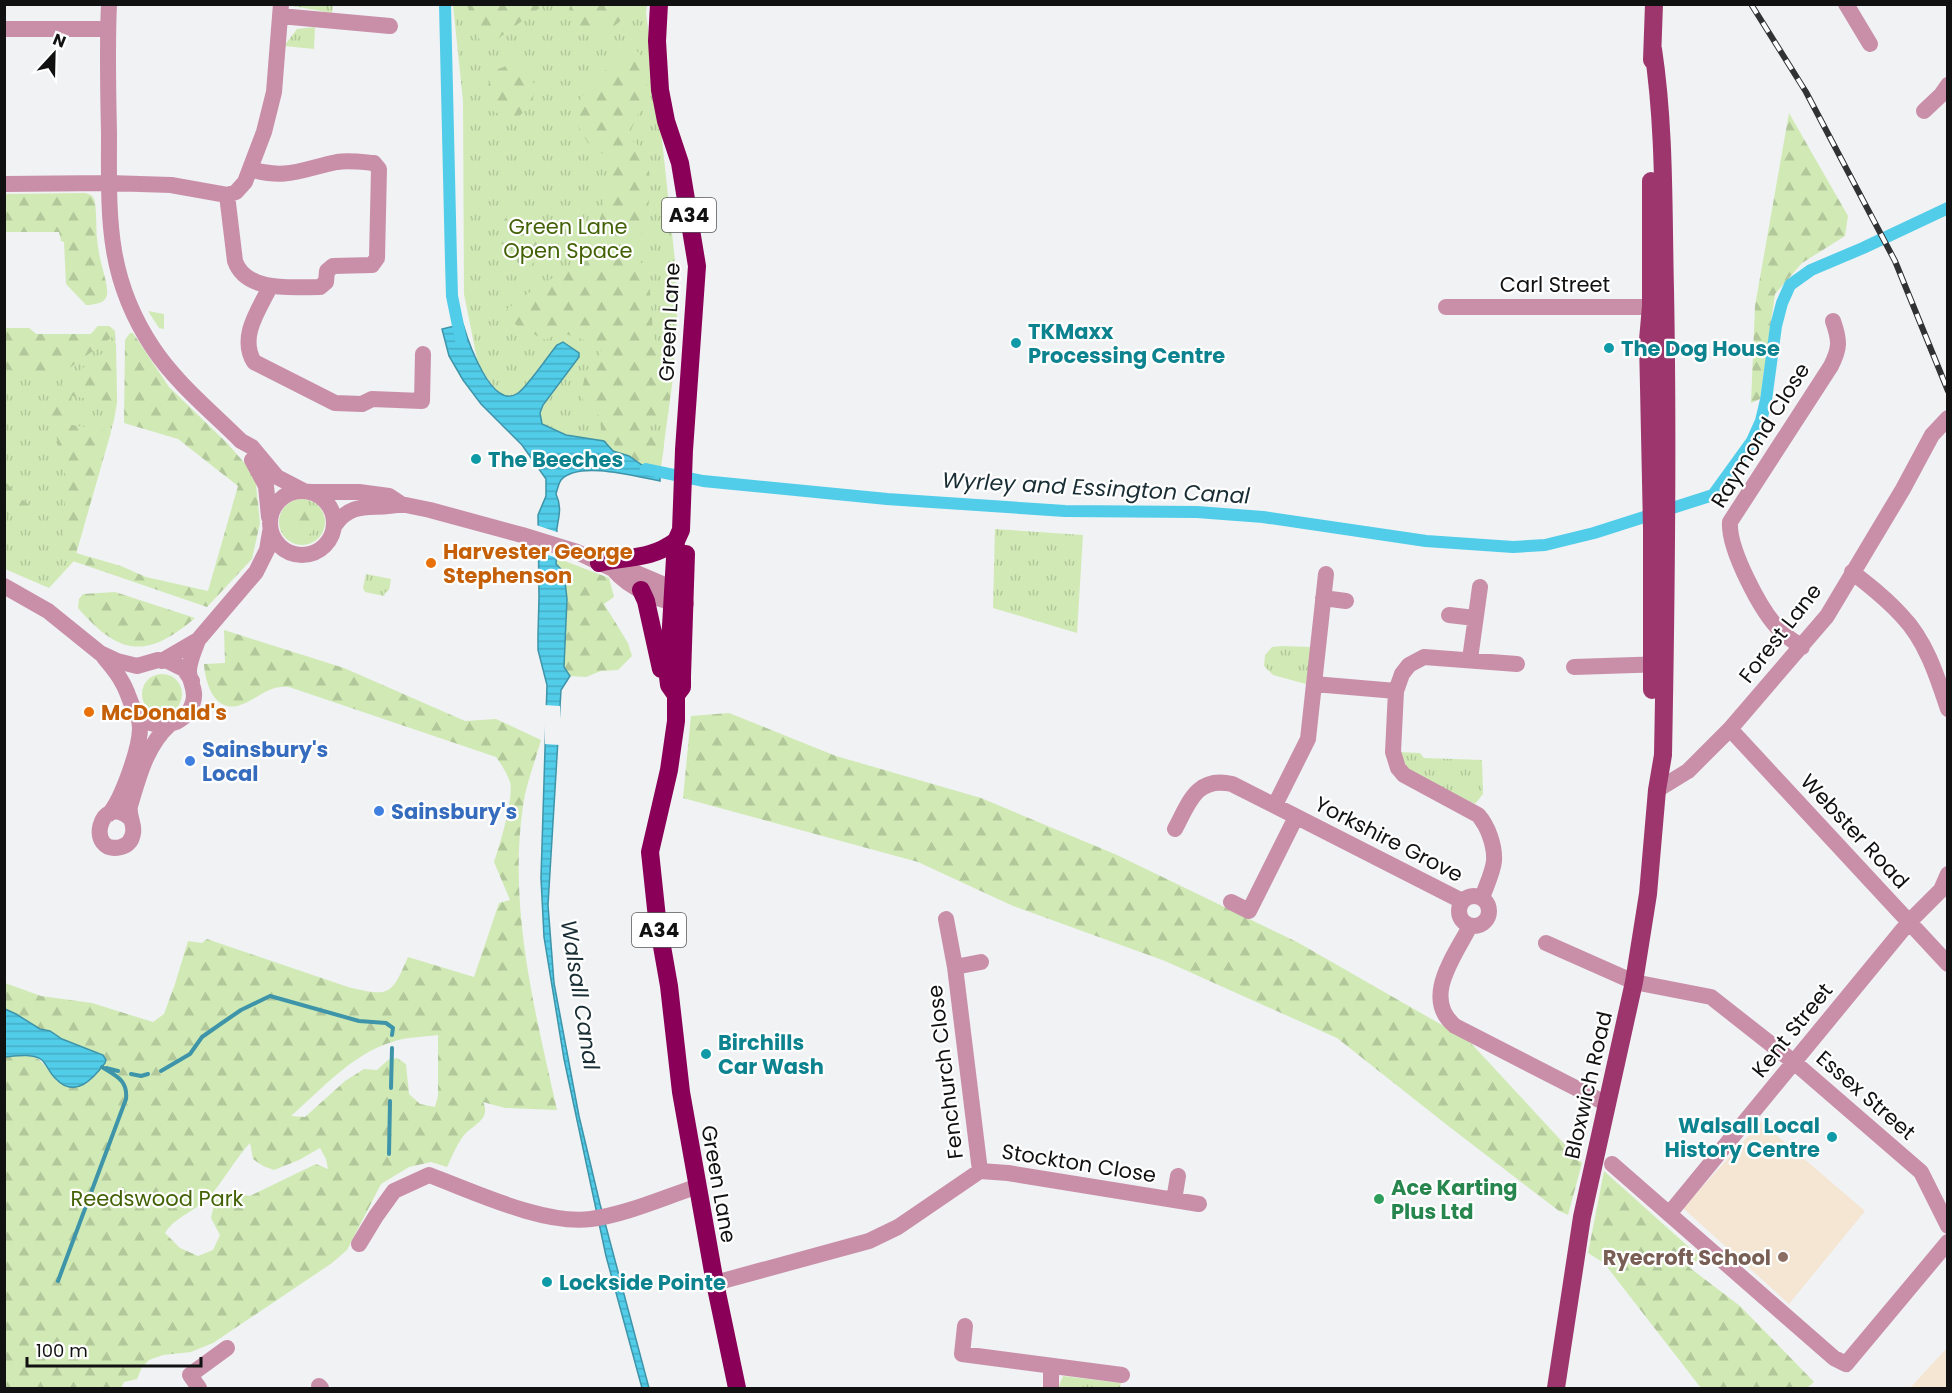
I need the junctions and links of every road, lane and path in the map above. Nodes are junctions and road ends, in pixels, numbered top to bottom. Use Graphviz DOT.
graph roads {
  1 [pos="109,4"];
  2 [pos="659,4"];
  3 [pos="1654,4"];
  4 [pos="1847,5"];
  5 [pos="281,10"];
  6 [pos="390,26"];
  7 [pos="4,29"];
  8 [pos="108,29"];
  9 [pos="1870,44"];
  10 [pos="1944,90"];
  11 [pos="1924,111"];
  12 [pos="250,169"];
  13 [pos="109,183"];
  14 [pos="4,184"];
  15 [pos="227,195"];
  16 [pos="270,287"];
  17 [pos="1446,307"];
  18 [pos="1658,307"];
  19 [pos="1832,330"];
  20 [pos="423,354"];
  21 [pos="1942,423"];
  22 [pos="241,441"];
  23 [pos="308,491"];
  24 [pos="401,504"];
  25 [pos="334,525"];
  26 [pos="270,528"];
  27 [pos="679,535"];
  28 [pos="297,556"];
  29 [pos="606,566"];
  30 [pos="1852,572"];
  31 [pos="1326,573"];
  32 [pos="250,578"];
  33 [pos="4,586"];
  34 [pos="1480,587"];
  35 [pos="641,590"];
  36 [pos="679,596"];
  37 [pos="1323,598"];
  38 [pos="1346,601"];
  39 [pos="1449,615"];
  40 [pos="1475,618"];
  41 [pos="202,635"];
  42 [pos="1802,647"];
  43 [pos="100,653"];
  44 [pos="1470,659"];
  45 [pos="155,662"];
  46 [pos="1517,664"];
  47 [pos="1659,664"];
  48 [pos="1574,667"];
  49 [pos="668,677"];
  50 [pos="192,681"];
  51 [pos="1314,684"];
  52 [pos="1396,691"];
  53 [pos="676,694"];
  54 [pos="129,697"];
  55 [pos="1947,708"];
  56 [pos="137,714"];
  57 [pos="170,724"];
  58 [pos="1730,729"];
  59 [pos="1657,790"];
  60 [pos="1275,805"];
  61 [pos="109,814"];
  62 [pos="1296,817"];
  63 [pos="130,819"];
  64 [pos="1175,829"];
  65 [pos="1947,874"];
  66 [pos="1944,892"];
  67 [pos="1482,898"];
  68 [pos="1462,901"];
  69 [pos="1231,902"];
  70 [pos="946,919"];
  71 [pos="1909,922"];
  72 [pos="1470,926"];
  73 [pos="1546,943"];
  74 [pos="981,962"];
  75 [pos="1947,963"];
  76 [pos="955,967"];
  77 [pos="1634,982"];
  78 [pos="1795,1063"];
  79 [pos="1607,1104"];
  80 [pos="1612,1164"];
  81 [pos="980,1171"];
  82 [pos="1178,1176"];
  83 [pos="696,1187"];
  84 [pos="1174,1200"];
  85 [pos="1200,1204"];
  86 [pos="1669,1214"];
  87 [pos="1947,1226"];
  88 [pos="1947,1242"];
  89 [pos="359,1245"];
  90 [pos="715,1283"];
  91 [pos="965,1326"];
  92 [pos="227,1348"];
  93 [pos="1051,1367"];
  94 [pos="1122,1376"];
  95 [pos="199,1389"];
  96 [pos="737,1389"];
  97 [pos="1051,1389"];
  98 [pos="1557,1389"];
  1 -- 8 [label="street"];
  2 -- 27 [label="highway, Green Lane / A34"];
  3 -- 18 [label="main road, Bloxwich Road"];
  4 -- 9 [label="street"];
  5 -- 6 [label="street"];
  5 -- 12 [label="street"];
  7 -- 8 [label="street"];
  8 -- 13 [label="street"];
  10 -- 11 [label="street"];
  12 -- 15 [label="street"];
  12 -- 16 [label="street"];
  13 -- 14 [label="street"];
  13 -- 15 [label="street"];
  13 -- 22 [label="street"];
  15 -- 16 [label="street"];
  16 -- 20 [label="street"];
  17 -- 18 [label="street, Carl Street"];
  18 -- 47 [label="main road, Bloxwich Road"];
  19 -- 42 [label="street, Raymond Close"];
  21 -- 30 [label="street, Forest Lane"];
  22 -- 23 [label="street"];
  22 -- 26 [label="street"];
  23 -- 24 [label="street"];
  23 -- 25 [label="street"];
  23 -- 26 [label="street"];
  24 -- 25 [label="street"];
  24 -- 29 [label="street"];
  25 -- 28 [label="street"];
  26 -- 28 [label="street"];
  26 -- 32 [label="street"];
  27 -- 29 [label="highway"];
  27 -- 36 [label="highway, A34"];
  28 -- 32 [label="street"];
  29 -- 35 [label="street"];
  29 -- 36 [label="street"];
  30 -- 42 [label="street, Forest Lane"];
  30 -- 55 [label="street"];
  31 -- 37 [label="street"];
  32 -- 41 [label="street"];
  33 -- 43 [label="street"];
  34 -- 40 [label="street"];
  35 -- 36 [label="street"];
  35 -- 49 [label="highway"];
  36 -- 49 [label="highway, A34"];
  36 -- 53 [label="highway, A34"];
  37 -- 38 [label="street"];
  37 -- 51 [label="street"];
  39 -- 40 [label="street"];
  40 -- 44 [label="street"];
  41 -- 45 [label="street"];
  41 -- 50 [label="street"];
  42 -- 58 [label="street, Forest Lane"];
  43 -- 45 [label="street"];
  43 -- 54 [label="street"];
  44 -- 46 [label="street"];
  44 -- 52 [label="street"];
  45 -- 50 [label="street"];
  45 -- 54 [label="street"];
  47 -- 48 [label="street"];
  47 -- 59 [label="main road, Bloxwich Road"];
  49 -- 53 [label="highway, A34"];
  50 -- 57 [label="street"];
  51 -- 52 [label="street"];
  51 -- 60 [label="street"];
  52 -- 67 [label="street"];
  53 -- 83 [label="highway, Green Lane / A34"];
  54 -- 56 [label="street"];
  56 -- 57 [label="street"];
  56 -- 61 [label="street"];
  57 -- 63 [label="street"];
  58 -- 59 [label="street, Forest Lane"];
  58 -- 71 [label="street, Webster Road"];
  59 -- 77 [label="main road, Bloxwich Road"];
  60 -- 62 [label="street, Yorkshire Grove"];
  60 -- 64 [label="street, Yorkshire Grove"];
  61 -- 63 [label="street"];
  61 -- 63 [label="street"];
  62 -- 68 [label="street, Yorkshire Grove"];
  62 -- 69 [label="street, Yorkshire Grove"];
  65 -- 66 [label="street, Kent Street"];
  66 -- 71 [label="street, Kent Street"];
  67 -- 68 [label="street"];
  67 -- 72 [label="street"];
  68 -- 72 [label="street"];
  70 -- 76 [label="street, Fenchurch Close"];
  71 -- 75 [label="street, Webster Road"];
  71 -- 78 [label="street, Kent Street"];
  72 -- 79 [label="street"];
  73 -- 77 [label="street, Essex Street"];
  74 -- 76 [label="street, Fenchurch Close"];
  76 -- 81 [label="street, Fenchurch Close"];
  77 -- 78 [label="street, Essex Street"];
  77 -- 79 [label="main road, Bloxwich Road"];
  78 -- 86 [label="street, Kent Street"];
  78 -- 87 [label="street, Essex Street"];
  79 -- 98 [label="main road, Bloxwich Road"];
  80 -- 86 [label="street"];
  81 -- 84 [label="street, Stockton Close"];
  81 -- 90 [label="street, Stockton Close"];
  82 -- 84 [label="street, Stockton Close"];
  83 -- 89 [label="street"];
  83 -- 90 [label="highway, Green Lane / A34"];
  84 -- 85 [label="street, Stockton Close"];
  86 -- 88 [label="street"];
  90 -- 96 [label="highway, Green Lane / A34"];
  91 -- 93 [label="street"];
  92 -- 95 [label="street"];
  93 -- 94 [label="street"];
  93 -- 97 [label="street"];
}
